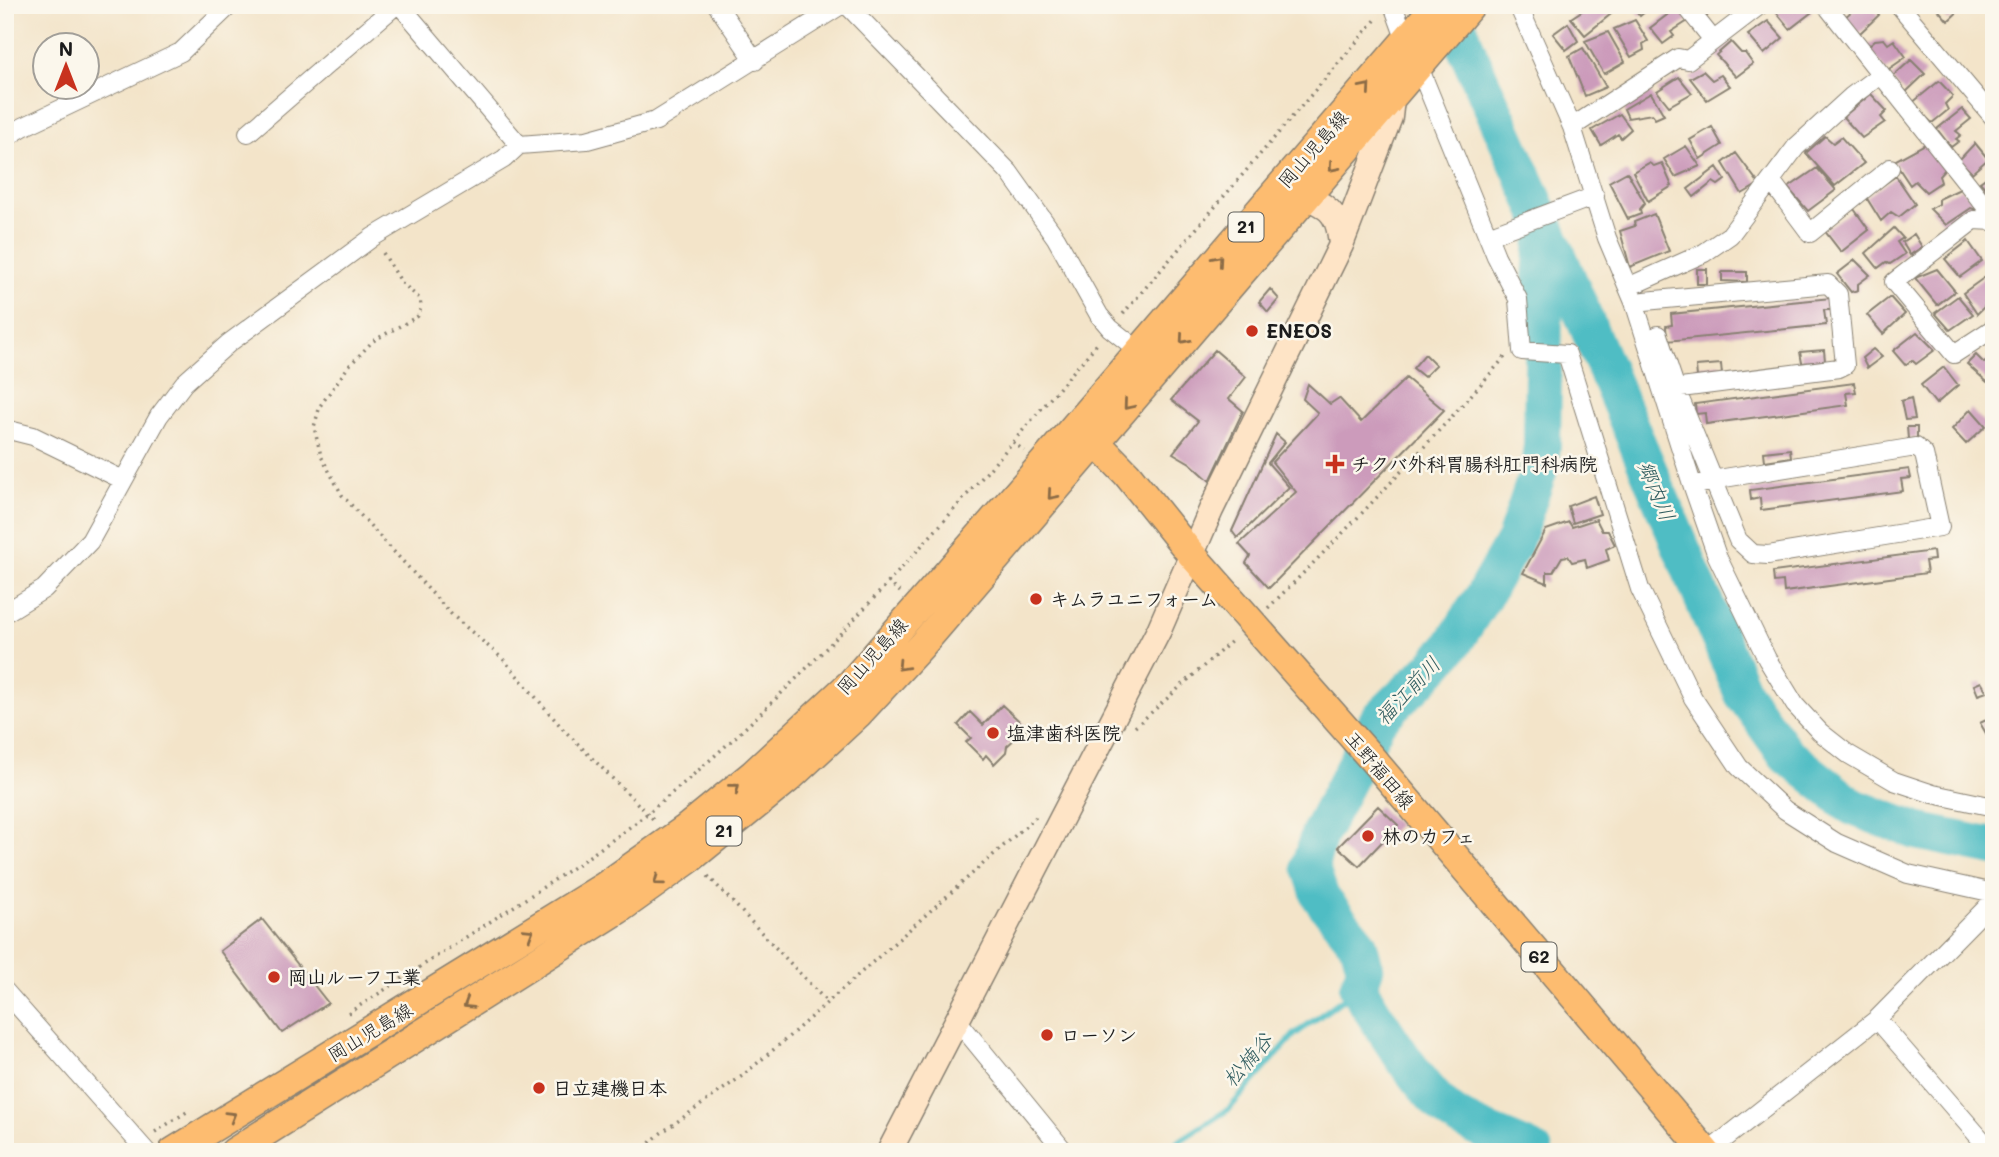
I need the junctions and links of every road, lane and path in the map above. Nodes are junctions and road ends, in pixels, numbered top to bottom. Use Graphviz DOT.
graph roads {
  1 [pos="230,5"];
  2 [pos="398,5"];
  3 [pos="717,5"];
  4 [pos="841,5"];
  5 [pos="847,5"];
  6 [pos="1436,5"];
  7 [pos="1471,5"];
  8 [pos="1518,5"];
  9 [pos="1685,5"];
  10 [pos="1826,5"];
  11 [pos="1899,5"];
  12 [pos="1757,6"];
  13 [pos="1386,10"];
  14 [pos="1713,40"];
  15 [pos="1416,50"];
  16 [pos="755,61"];
  17 [pos="1880,75"];
  18 [pos="1392,99"];
  19 [pos="1994,118"];
  20 [pos="1572,127"];
  21 [pos="248,133"];
  22 [pos="5,138"];
  23 [pos="519,145"];
  24 [pos="1890,168"];
  25 [pos="1772,182"];
  26 [pos="1308,198"];
  27 [pos="1590,198"];
  28 [pos="1994,219"];
  29 [pos="1491,235"];
  30 [pos="373,237"];
  31 [pos="1341,245"];
  32 [pos="1636,297"];
  33 [pos="1199,302"];
  34 [pos="1110,328"];
  35 [pos="1994,328"];
  36 [pos="1526,345"];
  37 [pos="1139,351"];
  38 [pos="1669,390"];
  39 [pos="1077,423"];
  40 [pos="5,429"];
  41 [pos="1013,442"];
  42 [pos="1096,443"];
  43 [pos="1028,455"];
  44 [pos="123,480"];
  45 [pos="1712,480"];
  46 [pos="1693,487"];
  47 [pos="1192,555"];
  48 [pos="5,613"];
  49 [pos="1247,628"];
  50 [pos="1131,731"];
  51 [pos="1994,807"];
  52 [pos="647,813"];
  53 [pos="1040,814"];
  54 [pos="682,848"];
  55 [pos="1994,893"];
  56 [pos="1994,900"];
  57 [pos="5,991"];
  58 [pos="827,1002"];
  59 [pos="347,1013"];
  60 [pos="1877,1019"];
  61 [pos="957,1020"];
  62 [pos="190,1110"];
  63 [pos="148,1144"];
  64 [pos="173,1152"];
  65 [pos="234,1152"];
  66 [pos="639,1152"];
  67 [pos="888,1152"];
  68 [pos="1065,1152"];
  69 [pos="1707,1152"];
  70 [pos="1992,1152"];
  1 -- 22 [label="street"];
  2 -- 21 [label="street"];
  2 -- 23 [label="street"];
  3 -- 16 [label="street"];
  4 -- 16 [label="street"];
  5 -- 34 [label="street"];
  6 -- 15 [label="main road, 岡山児島線 / 21"];
  7 -- 15 [label="main road, 岡山児島線 / 21"];
  8 -- 20 [label="street"];
  9 -- 14 [label="street"];
  10 -- 17 [label="street"];
  11 -- 19 [label="street"];
  12 -- 14 [label="street"];
  13 -- 15 [label="street"];
  13 -- 34 [label="path"];
  14 -- 20 [label="street"];
  15 -- 18 [label="main road, 岡山児島線 / 21"];
  15 -- 29 [label="street"];
  33 -- 15 [label="main road, 岡山児島線 / 21, one-way"];
  16 -- 23 [label="street"];
  17 -- 25 [label="street"];
  17 -- 28 [label="street"];
  18 -- 26 [label="main road, 岡山児島線 / 21, one-way"];
  18 -- 31 [label="street"];
  20 -- 27 [label="street"];
  23 -- 30 [label="street"];
  24 -- 25 [label="street"];
  25 -- 32 [label="street"];
  26 -- 31 [label="street"];
  26 -- 33 [label="main road, 岡山児島線 / 21"];
  27 -- 29 [label="street"];
  27 -- 32 [label="street"];
  28 -- 35 [label="street"];
  29 -- 36 [label="street"];
  30 -- 44 [label="street"];
  30 -- 52 [label="path"];
  31 -- 47 [label="street"];
  32 -- 38 [label="street"];
  32 -- 38 [label="street"];
  33 -- 37 [label="main road, 岡山児島線 / 21"];
  33 -- 42 [label="main road, 岡山児島線 / 21, one-way"];
  34 -- 37 [label="street"];
  34 -- 41 [label="path"];
  36 -- 49 [label="path"];
  36 -- 55 [label="street"];
  37 -- 39 [label="main road, 岡山児島線 / 21"];
  38 -- 45 [label="street"];
  38 -- 46 [label="street"];
  39 -- 42 [label="main road, 玉野福田線 / 62"];
  54 -- 39 [label="main road, 岡山児島線 / 21, one-way"];
  40 -- 44 [label="street"];
  41 -- 43 [label="path"];
  41 -- 52 [label="path"];
  42 -- 47 [label="main road, 玉野福田線 / 62"];
  42 -- 54 [label="main road, 岡山児島線 / 21, one-way"];
  44 -- 48 [label="street"];
  45 -- 45 [label="street"];
  45 -- 46 [label="street"];
  46 -- 51 [label="street"];
  47 -- 49 [label="main road, 玉野福田線 / 62"];
  47 -- 61 [label="street"];
  49 -- 50 [label="path"];
  49 -- 69 [label="main road, 玉野福田線 / 62"];
  52 -- 54 [label="path"];
  52 -- 59 [label="path"];
  53 -- 58 [label="path"];
  54 -- 58 [label="path"];
  64 -- 54 [label="main road, 岡山児島線 / 21, one-way"];
  54 -- 65 [label="main road, 岡山児島線 / 21, one-way"];
  56 -- 60 [label="street"];
  57 -- 63 [label="street"];
  58 -- 66 [label="path"];
  60 -- 69 [label="street"];
  60 -- 70 [label="street"];
  61 -- 67 [label="street"];
  61 -- 68 [label="street"];
  62 -- 63 [label="path"];
}
